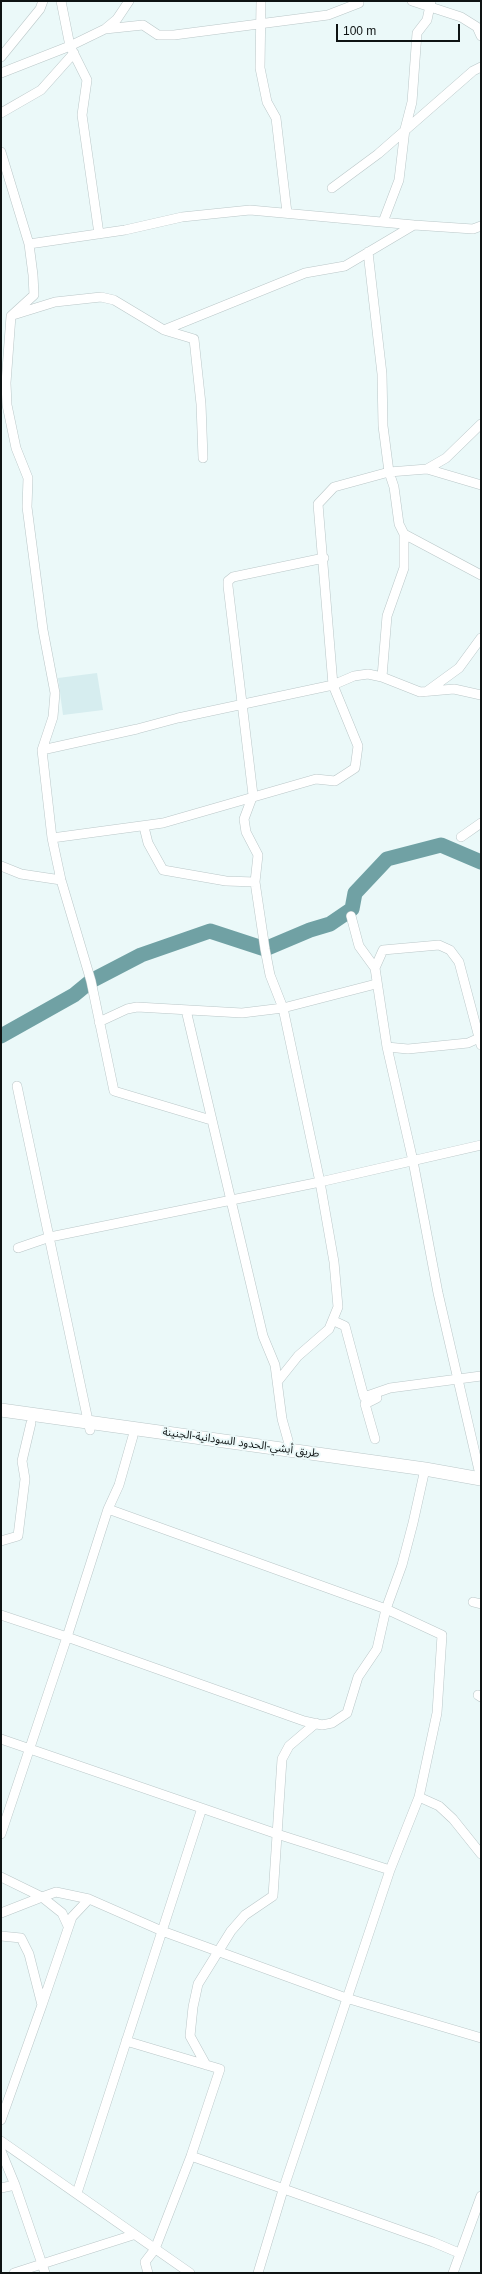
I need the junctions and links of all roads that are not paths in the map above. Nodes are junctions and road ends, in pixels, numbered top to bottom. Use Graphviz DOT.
graph roads {
  1 [pos="44,1"];
  2 [pos="61,1"];
  3 [pos="129,1"];
  4 [pos="261,1"];
  5 [pos="358,1"];
  6 [pos="412,1"];
  7 [pos="430,5"];
  8 [pos="262,24"];
  9 [pos="105,29"];
  10 [pos="481,36"];
  11 [pos="72,49"];
  12 [pos="1,57"];
  13 [pos="481,67"];
  14 [pos="1,72"];
  15 [pos="1,113"];
  16 [pos="405,129"];
  17 [pos="1,152"];
  18 [pos="332,188"];
  19 [pos="286,213"];
  20 [pos="383,222"];
  21 [pos="414,225"];
  22 [pos="481,226"];
  23 [pos="99,234"];
  24 [pos="29,244"];
  25 [pos="368,252"];
  26 [pos="11,316"];
  27 [pos="164,330"];
  28 [pos="481,424"];
  29 [pos="203,458"];
  30 [pos="427,469"];
  31 [pos="389,472"];
  32 [pos="481,485"];
  33 [pos="404,534"];
  34 [pos="324,558"];
  35 [pos="481,575"];
  36 [pos="481,638"];
  37 [pos="382,677"];
  38 [pos="333,686"];
  39 [pos="426,692"];
  40 [pos="481,696"];
  41 [pos="243,705"];
  42 [pos="42,750"];
  43 [pos="253,795"];
  44 [pos="481,824"];
  45 [pos="144,826"];
  46 [pos="462,837"];
  47 [pos="52,838"];
  48 [pos="1,866"];
  49 [pos="61,880"];
  50 [pos="255,882"];
  51 [pos="351,916"];
  52 [pos="375,968"];
  53 [pos="372,985"];
  54 [pos="283,1008"];
  55 [pos="186,1010"];
  56 [pos="99,1022"];
  57 [pos="480,1042"];
  58 [pos="387,1047"];
  59 [pos="17,1086"];
  60 [pos="210,1120"];
  61 [pos="481,1145"];
  62 [pos="413,1161"];
  63 [pos="320,1182"];
  64 [pos="229,1199"];
  65 [pos="50,1237"];
  66 [pos="18,1248"];
  67 [pos="334,1321"];
  68 [pos="481,1376"];
  69 [pos="278,1380"];
  70 [pos="460,1380"];
  71 [pos="421,1385"];
  72 [pos="1,1410"];
  73 [pos="1,1420"];
  74 [pos="31,1424"];
  75 [pos="89,1427"];
  76 [pos="133,1436"];
  77 [pos="375,1439"];
  78 [pos="291,1451"];
  79 [pos="355,1463"];
  80 [pos="424,1473"];
  81 [pos="481,1479"];
  82 [pos="481,1487"];
  83 [pos="108,1509"];
  84 [pos="1,1541"];
  85 [pos="386,1609"];
  86 [pos="1,1615"];
  87 [pos="67,1637"];
  88 [pos="316,1723"];
  89 [pos="4,1742"];
  90 [pos="30,1750"];
  91 [pos="419,1797"];
  92 [pos="202,1808"];
  93 [pos="1,1834"];
  94 [pos="277,1834"];
  95 [pos="481,1854"];
  96 [pos="390,1870"];
  97 [pos="1,1877"];
  98 [pos="42,1897"];
  99 [pos="89,1899"];
  100 [pos="1,1913"];
  101 [pos="68,1926"];
  102 [pos="162,1930"];
  103 [pos="1,1936"];
  104 [pos="219,1951"];
  105 [pos="346,1998"];
  106 [pos="42,2005"];
  107 [pos="481,2038"];
  108 [pos="126,2041"];
  109 [pos="206,2065"];
  110 [pos="1,2120"];
  111 [pos="1,2141"];
  112 [pos="1,2151"];
  113 [pos="191,2156"];
  114 [pos="15,2185"];
  115 [pos="1,2188"];
  116 [pos="283,2190"];
  117 [pos="77,2193"];
  118 [pos="481,2196"];
  119 [pos="133,2235"];
  120 [pos="155,2249"];
  121 [pos="459,2253"];
  122 [pos="42,2264"];
  123 [pos="14,2273"];
  124 [pos="45,2273"];
  125 [pos="148,2273"];
  126 [pos="190,2273"];
  127 [pos="258,2273"];
  128 [pos="453,2273"];
  1 -- 12 [label="street"];
  2 -- 11 [label="street"];
  3 -- 9 [label="street"];
  4 -- 8 [label="street"];
  5 -- 8 [label="street"];
  6 -- 7 [label="street"];
  7 -- 10 [label="street"];
  7 -- 16 [label="street"];
  8 -- 9 [label="street"];
  8 -- 19 [label="street"];
  9 -- 11 [label="street"];
  11 -- 14 [label="street"];
  11 -- 15 [label="street"];
  11 -- 23 [label="street"];
  13 -- 16 [label="street"];
  16 -- 18 [label="street"];
  16 -- 20 [label="street"];
  17 -- 24 [label="street"];
  19 -- 20 [label="street"];
  19 -- 23 [label="street"];
  20 -- 21 [label="street"];
  21 -- 22 [label="street"];
  21 -- 25 [label="street"];
  23 -- 24 [label="street"];
  24 -- 26 [label="street"];
  25 -- 27 [label="street"];
  25 -- 31 [label="street"];
  26 -- 27 [label="street"];
  26 -- 42 [label="street"];
  27 -- 29 [label="street"];
  28 -- 30 [label="street"];
  30 -- 31 [label="street"];
  30 -- 32 [label="street"];
  31 -- 33 [label="street"];
  31 -- 34 [label="street"];
  33 -- 35 [label="street"];
  33 -- 37 [label="street"];
  34 -- 38 [label="street"];
  34 -- 41 [label="street"];
  36 -- 39 [label="street"];
  37 -- 38 [label="street"];
  37 -- 39 [label="street"];
  38 -- 41 [label="street"];
  38 -- 43 [label="street"];
  39 -- 40 [label="street"];
  41 -- 42 [label="street"];
  41 -- 43 [label="street"];
  42 -- 47 [label="street"];
  43 -- 45 [label="street"];
  43 -- 50 [label="street"];
  44 -- 46 [label="street"];
  45 -- 47 [label="street"];
  45 -- 50 [label="street"];
  47 -- 49 [label="street"];
  48 -- 49 [label="street"];
  49 -- 56 [label="street"];
  50 -- 54 [label="street"];
  51 -- 52 [label="street"];
  52 -- 57 [label="street"];
  52 -- 58 [label="street"];
  53 -- 54 [label="street"];
  54 -- 55 [label="street"];
  54 -- 63 [label="street"];
  55 -- 56 [label="street"];
  55 -- 60 [label="street"];
  56 -- 60 [label="street"];
  57 -- 58 [label="street"];
  58 -- 62 [label="street"];
  59 -- 65 [label="street"];
  60 -- 64 [label="street"];
  61 -- 62 [label="street"];
  62 -- 63 [label="street"];
  62 -- 70 [label="street"];
  63 -- 64 [label="street"];
  63 -- 67 [label="street"];
  64 -- 65 [label="street"];
  64 -- 69 [label="street"];
  65 -- 66 [label="street"];
  65 -- 75 [label="street"];
  67 -- 69 [label="street"];
  67 -- 71 [label="street"];
  68 -- 70 [label="street"];
  69 -- 78 [label="street"];
  70 -- 71 [label="street"];
  70 -- 81 [label="street"];
  71 -- 77 [label="street"];
  72 -- 75 [label="highway, طريق أبشي-الحدود السودانية-الجنينة"];
  73 -- 74 [label="highway"];
  74 -- 75 [label="highway"];
  74 -- 84 [label="street"];
  75 -- 76 [label="highway"];
  75 -- 78 [label="highway, طريق أبشي-الحدود السودانية-الجنينة"];
  76 -- 79 [label="highway"];
  76 -- 83 [label="street"];
  78 -- 79 [label="highway, طريق أبشي-الحدود السودانية-الجنينة"];
  79 -- 80 [label="highway, طريق أبشي-الحدود السودانية-الجنينة"];
  80 -- 81 [label="highway, طريق أبشي-الحدود السودانية-الجنينة"];
  80 -- 82 [label="highway"];
  80 -- 85 [label="street"];
  83 -- 85 [label="street"];
  83 -- 87 [label="street"];
  85 -- 88 [label="street"];
  85 -- 91 [label="street"];
  86 -- 87 [label="street"];
  87 -- 88 [label="street"];
  87 -- 90 [label="street"];
  88 -- 94 [label="street"];
  89 -- 90 [label="street"];
  90 -- 92 [label="street"];
  90 -- 93 [label="street"];
  91 -- 95 [label="street"];
  91 -- 96 [label="street"];
  92 -- 94 [label="street"];
  92 -- 102 [label="street"];
  94 -- 96 [label="street"];
  94 -- 104 [label="street"];
  96 -- 105 [label="street"];
  97 -- 98 [label="street"];
  98 -- 99 [label="street"];
  98 -- 100 [label="street"];
  98 -- 101 [label="street"];
  99 -- 101 [label="street"];
  99 -- 102 [label="street"];
  101 -- 106 [label="street"];
  102 -- 104 [label="street"];
  102 -- 108 [label="street"];
  103 -- 106 [label="street"];
  104 -- 105 [label="street"];
  104 -- 109 [label="street"];
  105 -- 107 [label="street"];
  105 -- 116 [label="street"];
  106 -- 110 [label="street"];
  108 -- 109 [label="street"];
  108 -- 117 [label="street"];
  109 -- 113 [label="street"];
  111 -- 117 [label="street"];
  112 -- 114 [label="street"];
  113 -- 116 [label="street"];
  113 -- 120 [label="street"];
  114 -- 115 [label="street"];
  114 -- 122 [label="street"];
  116 -- 121 [label="street"];
  116 -- 127 [label="street"];
  117 -- 119 [label="street"];
  118 -- 121 [label="street"];
  119 -- 120 [label="street"];
  119 -- 122 [label="street"];
  120 -- 125 [label="street"];
  120 -- 126 [label="street"];
  121 -- 128 [label="street"];
  122 -- 123 [label="street"];
  122 -- 124 [label="street"];
}
